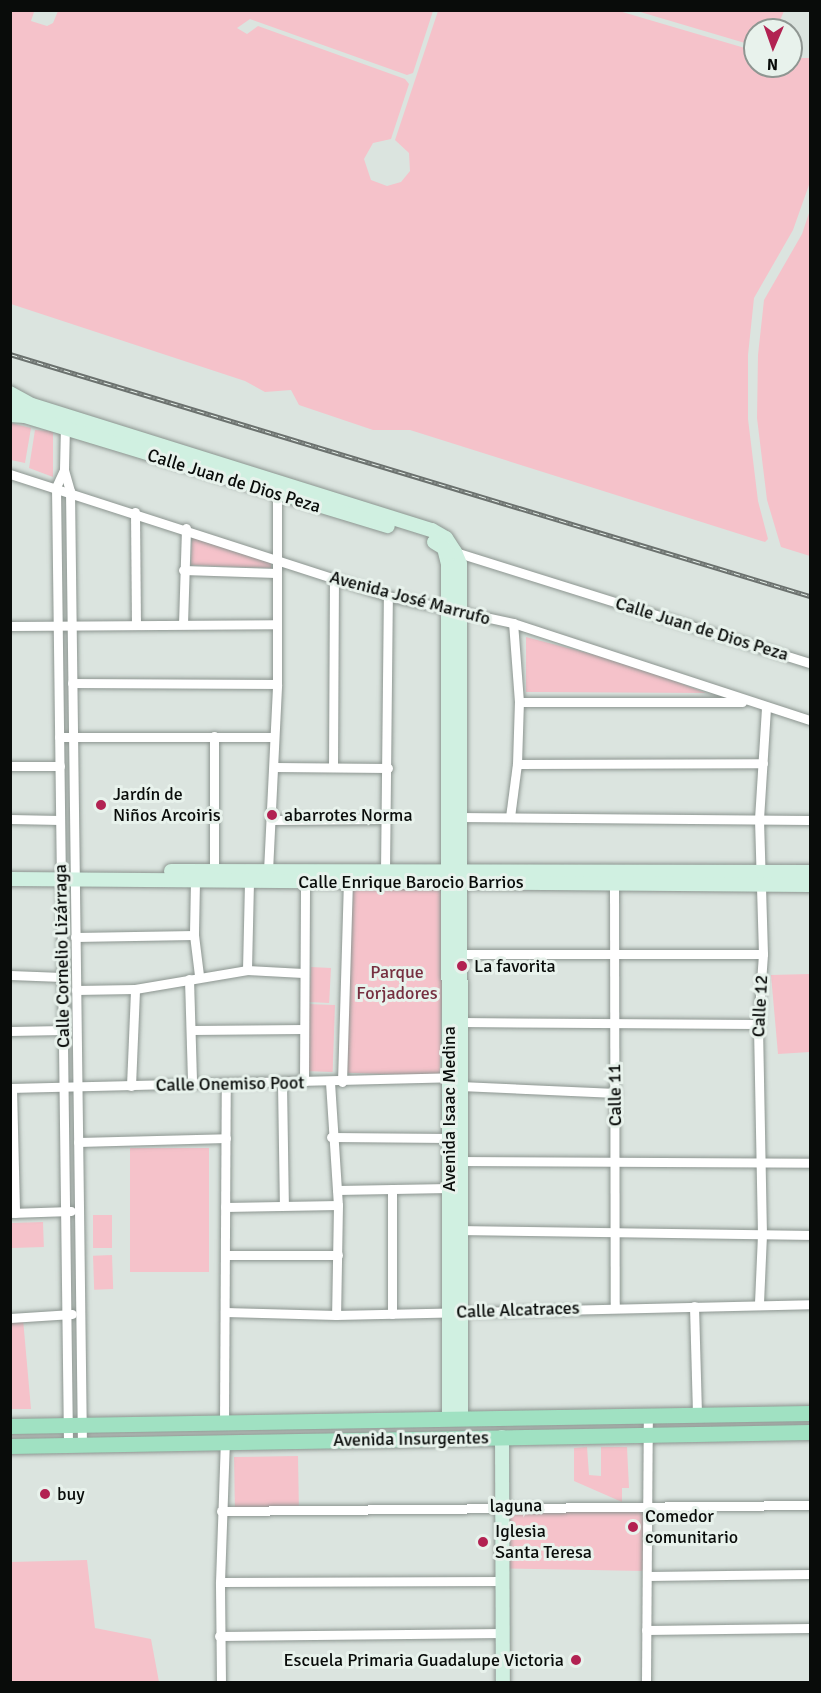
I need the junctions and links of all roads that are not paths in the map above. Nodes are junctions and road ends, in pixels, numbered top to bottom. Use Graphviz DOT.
graph roads {
  1 [pos="10,393"];
  2 [pos="10,404"];
  3 [pos="32,405"];
  4 [pos="10,415"];
  5 [pos="65,422"];
  6 [pos="64,470"];
  7 [pos="10,474"];
  8 [pos="56,487"];
  9 [pos="277,489"];
  10 [pos="70,491"];
  11 [pos="135,512"];
  12 [pos="186,528"];
  13 [pos="450,550"];
  14 [pos="276,559"];
  15 [pos="183,570"];
  16 [pos="276,573"];
  17 [pos="334,579"];
  18 [pos="388,596"];
  19 [pos="454,612"];
  20 [pos="513,623"];
  21 [pos="136,624"];
  22 [pos="183,624"];
  23 [pos="276,624"];
  24 [pos="10,626"];
  25 [pos="58,626"];
  26 [pos="72,627"];
  27 [pos="810,663"];
  28 [pos="72,682"];
  29 [pos="277,684"];
  30 [pos="519,702"];
  31 [pos="749,702"];
  32 [pos="766,708"];
  33 [pos="810,720"];
  34 [pos="73,736"];
  35 [pos="214,736"];
  36 [pos="59,737"];
  37 [pos="274,737"];
  38 [pos="763,763"];
  39 [pos="517,764"];
  40 [pos="60,765"];
  41 [pos="10,766"];
  42 [pos="274,767"];
  43 [pos="333,767"];
  44 [pos="388,768"];
  45 [pos="454,817"];
  46 [pos="510,817"];
  47 [pos="10,819"];
  48 [pos="385,819"];
  49 [pos="759,819"];
  50 [pos="60,820"];
  51 [pos="271,820"];
  52 [pos="810,820"];
  53 [pos="10,871"];
  54 [pos="214,871"];
  55 [pos="268,871"];
  56 [pos="385,872"];
  57 [pos="810,872"];
  58 [pos="68,875"];
  59 [pos="305,876"];
  60 [pos="454,877"];
  61 [pos="759,878"];
  62 [pos="10,879"];
  63 [pos="195,880"];
  64 [pos="249,881"];
  65 [pos="348,882"];
  66 [pos="614,883"];
  67 [pos="810,885"];
  68 [pos="194,935"];
  69 [pos="75,937"];
  70 [pos="460,954"];
  71 [pos="763,954"];
  72 [pos="614,956"];
  73 [pos="247,970"];
  74 [pos="303,973"];
  75 [pos="10,975"];
  76 [pos="199,975"];
  77 [pos="62,977"];
  78 [pos="189,979"];
  79 [pos="135,989"];
  80 [pos="76,990"];
  81 [pos="460,1022"];
  82 [pos="614,1024"];
  83 [pos="758,1024"];
  84 [pos="304,1029"];
  85 [pos="10,1030"];
  86 [pos="63,1030"];
  87 [pos="191,1030"];
  88 [pos="456,1080"];
  89 [pos="304,1082"];
  90 [pos="330,1082"];
  91 [pos="342,1082"];
  92 [pos="192,1083"];
  93 [pos="282,1083"];
  94 [pos="226,1084"];
  95 [pos="64,1086"];
  96 [pos="77,1086"];
  97 [pos="131,1086"];
  98 [pos="11,1088"];
  99 [pos="616,1093"];
  100 [pos="331,1137"];
  101 [pos="226,1138"];
  102 [pos="449,1138"];
  103 [pos="78,1142"];
  104 [pos="460,1161"];
  105 [pos="615,1161"];
  106 [pos="759,1162"];
  107 [pos="810,1163"];
  108 [pos="449,1188"];
  109 [pos="392,1189"];
  110 [pos="338,1190"];
  111 [pos="284,1204"];
  112 [pos="338,1206"];
  113 [pos="225,1207"];
  114 [pos="66,1211"];
  115 [pos="79,1211"];
  116 [pos="13,1213"];
  117 [pos="460,1230"];
  118 [pos="615,1234"];
  119 [pos="762,1235"];
  120 [pos="810,1235"];
  121 [pos="226,1255"];
  122 [pos="339,1255"];
  123 [pos="759,1304"];
  124 [pos="810,1304"];
  125 [pos="694,1306"];
  126 [pos="615,1307"];
  127 [pos="80,1312"];
  128 [pos="225,1312"];
  129 [pos="455,1312"];
  130 [pos="393,1314"];
  131 [pos="67,1315"];
  132 [pos="336,1315"];
  133 [pos="10,1318"];
  134 [pos="810,1413"];
  135 [pos="697,1416"];
  136 [pos="648,1417"];
  137 [pos="455,1418"];
  138 [pos="355,1420"];
  139 [pos="224,1424"];
  140 [pos="10,1426"];
  141 [pos="75,1426"];
  142 [pos="810,1431"];
  143 [pos="648,1436"];
  144 [pos="502,1437"];
  145 [pos="356,1440"];
  146 [pos="225,1442"];
  147 [pos="75,1445"];
  148 [pos="10,1446"];
  149 [pos="648,1504"];
  150 [pos="810,1505"];
  151 [pos="502,1506"];
  152 [pos="221,1511"];
  153 [pos="810,1574"];
  154 [pos="647,1576"];
  155 [pos="503,1581"];
  156 [pos="220,1582"];
  157 [pos="810,1628"];
  158 [pos="646,1630"];
  159 [pos="503,1633"];
  160 [pos="219,1636"];
  161 [pos="221,1683"];
  162 [pos="503,1683"];
  163 [pos="646,1683"];
  1 -- 3 [label="street, Calle Juan de Dios Peza"];
  2 -- 3 [label="street, Calle Juan de Dios Peza"];
  3 -- 5 [label="street, Calle Juan de Dios Peza"];
  4 -- 5 [label="street, Calle Juan de Dios Peza"];
  5 -- 6 [label="street, Calle Cornelio Lizárraga"];
  5 -- 9 [label="street, Calle Juan de Dios Peza"];
  6 -- 8 [label="street, Calle Cornelio Lizárraga"];
  6 -- 10 [label="street, Calle Cornelio Lizárraga"];
  7 -- 8 [label="street, Avenida José Marrufo"];
  8 -- 10 [label="street, Avenida José Marrufo"];
  8 -- 25 [label="street, Calle Cornelio Lizárraga"];
  9 -- 13 [label="street, Calle Juan de Dios Peza"];
  9 -- 14 [label="street"];
  10 -- 11 [label="street, Avenida José Marrufo"];
  10 -- 26 [label="street, Calle Cornelio Lizárraga"];
  11 -- 12 [label="street, Avenida José Marrufo"];
  11 -- 21 [label="street"];
  12 -- 14 [label="street, Avenida José Marrufo"];
  12 -- 15 [label="street"];
  13 -- 19 [label="street, Avenida Isaac Medina"];
  13 -- 27 [label="street, Calle Juan de Dios Peza"];
  14 -- 16 [label="street"];
  14 -- 17 [label="street, Avenida José Marrufo"];
  15 -- 16 [label="street"];
  15 -- 22 [label="street"];
  16 -- 23 [label="street"];
  17 -- 18 [label="street, Avenida José Marrufo"];
  17 -- 43 [label="street"];
  18 -- 19 [label="street, Avenida José Marrufo"];
  18 -- 44 [label="street"];
  19 -- 20 [label="street, Avenida José Marrufo"];
  19 -- 45 [label="street, Avenida Isaac Medina"];
  20 -- 30 [label="street"];
  20 -- 31 [label="street, Avenida José Marrufo"];
  21 -- 22 [label="street"];
  21 -- 26 [label="street"];
  22 -- 23 [label="street"];
  23 -- 29 [label="street"];
  24 -- 25 [label="street"];
  25 -- 26 [label="street"];
  25 -- 36 [label="street, Calle Cornelio Lizárraga"];
  26 -- 28 [label="street, Calle Cornelio Lizárraga"];
  28 -- 29 [label="street"];
  28 -- 34 [label="street, Calle Cornelio Lizárraga"];
  29 -- 37 [label="street"];
  30 -- 31 [label="street"];
  30 -- 39 [label="street"];
  31 -- 32 [label="street, Avenida José Marrufo"];
  32 -- 33 [label="street, Avenida José Marrufo"];
  32 -- 38 [label="street, Calle 12"];
  34 -- 35 [label="street"];
  34 -- 36 [label="street"];
  34 -- 58 [label="street, Calle Cornelio Lizárraga"];
  35 -- 37 [label="street"];
  35 -- 54 [label="street"];
  36 -- 40 [label="street, Calle Cornelio Lizárraga"];
  37 -- 42 [label="street"];
  38 -- 39 [label="street"];
  38 -- 49 [label="street, Calle 12"];
  39 -- 46 [label="street"];
  40 -- 41 [label="street"];
  40 -- 50 [label="street, Calle Cornelio Lizárraga"];
  42 -- 43 [label="street"];
  42 -- 51 [label="street"];
  43 -- 44 [label="street"];
  44 -- 48 [label="street"];
  45 -- 46 [label="street"];
  45 -- 60 [label="street, Avenida Isaac Medina"];
  46 -- 49 [label="street"];
  47 -- 50 [label="street"];
  48 -- 51 [label="street"];
  48 -- 56 [label="street"];
  49 -- 52 [label="street"];
  49 -- 61 [label="street, Calle 12"];
  50 -- 58 [label="street, Calle Cornelio Lizárraga"];
  51 -- 55 [label="street"];
  53 -- 58 [label="street, Calle Enrique Barocio Barrios"];
  54 -- 55 [label="street, Calle Enrique Barocio Barrios"];
  54 -- 58 [label="street, Calle Enrique Barocio Barrios"];
  55 -- 59 [label="street, Calle Enrique Barocio Barrios"];
  56 -- 59 [label="street, Calle Enrique Barocio Barrios"];
  56 -- 60 [label="street, Calle Enrique Barocio Barrios"];
  57 -- 61 [label="street, Calle Enrique Barocio Barrios"];
  58 -- 62 [label="street, Calle Enrique Barocio Barrios"];
  58 -- 63 [label="street, Calle Enrique Barocio Barrios"];
  58 -- 69 [label="street, Calle Cornelio Lizárraga"];
  58 -- 77 [label="street, Calle Cornelio Lizárraga"];
  59 -- 64 [label="street, Calle Enrique Barocio Barrios"];
  59 -- 65 [label="street, Calle Enrique Barocio Barrios"];
  59 -- 74 [label="street"];
  60 -- 61 [label="street, Calle Enrique Barocio Barrios"];
  60 -- 65 [label="street, Calle Enrique Barocio Barrios"];
  60 -- 66 [label="street, Calle Enrique Barocio Barrios"];
  60 -- 70 [label="street, Avenida Isaac Medina"];
  60 -- 88 [label="street, Avenida Isaac Medina"];
  61 -- 66 [label="street, Calle Enrique Barocio Barrios"];
  61 -- 67 [label="street, Calle Enrique Barocio Barrios"];
  61 -- 71 [label="street, Calle 12"];
  63 -- 64 [label="street, Calle Enrique Barocio Barrios"];
  63 -- 68 [label="street"];
  64 -- 73 [label="street"];
  65 -- 91 [label="street"];
  66 -- 72 [label="street, Calle 11"];
  68 -- 69 [label="street"];
  68 -- 76 [label="street"];
  69 -- 80 [label="street, Calle Cornelio Lizárraga"];
  70 -- 72 [label="street"];
  70 -- 81 [label="street, Avenida Isaac Medina"];
  71 -- 72 [label="street"];
  71 -- 83 [label="street, Calle 12"];
  72 -- 82 [label="street, Calle 11"];
  73 -- 74 [label="street"];
  73 -- 76 [label="street"];
  74 -- 84 [label="street"];
  75 -- 77 [label="street"];
  76 -- 78 [label="street"];
  77 -- 86 [label="street, Calle Cornelio Lizárraga"];
  78 -- 79 [label="street"];
  78 -- 87 [label="street"];
  79 -- 80 [label="street"];
  79 -- 97 [label="street"];
  80 -- 96 [label="street, Calle Cornelio Lizárraga"];
  81 -- 82 [label="street"];
  81 -- 88 [label="street, Avenida Isaac Medina"];
  82 -- 83 [label="street"];
  82 -- 99 [label="street, Calle 11"];
  83 -- 106 [label="street, Calle 12"];
  84 -- 87 [label="street"];
  84 -- 89 [label="street"];
  85 -- 86 [label="street"];
  86 -- 95 [label="street, Calle Cornelio Lizárraga"];
  87 -- 92 [label="street"];
  88 -- 91 [label="street, Calle Onemiso Poot"];
  88 -- 99 [label="street, Calle Onemiso Poot"];
  88 -- 102 [label="street, Avenida Isaac Medina"];
  88 -- 104 [label="street, Avenida Isaac Medina"];
  89 -- 90 [label="street, Calle Onemiso Poot"];
  89 -- 93 [label="street, Calle Onemiso Poot"];
  90 -- 91 [label="street, Calle Onemiso Poot"];
  90 -- 100 [label="street"];
  92 -- 94 [label="street, Calle Onemiso Poot"];
  92 -- 97 [label="street, Calle Onemiso Poot"];
  93 -- 94 [label="street, Calle Onemiso Poot"];
  93 -- 111 [label="street"];
  94 -- 101 [label="street"];
  95 -- 96 [label="street, Calle Onemiso Poot"];
  95 -- 98 [label="street, Calle Onemiso Poot"];
  95 -- 114 [label="street, Calle Cornelio Lizárraga"];
  96 -- 97 [label="street, Calle Onemiso Poot"];
  96 -- 103 [label="street, Calle Cornelio Lizárraga"];
  98 -- 116 [label="street"];
  99 -- 105 [label="street, Calle 11"];
  100 -- 102 [label="street"];
  100 -- 110 [label="street"];
  101 -- 103 [label="street"];
  101 -- 113 [label="street"];
  102 -- 108 [label="street, Avenida Isaac Medina"];
  103 -- 115 [label="street, Calle Cornelio Lizárraga"];
  104 -- 105 [label="street"];
  104 -- 117 [label="street, Avenida Isaac Medina"];
  105 -- 106 [label="street"];
  105 -- 118 [label="street, Calle 11"];
  106 -- 107 [label="street"];
  106 -- 119 [label="street, Calle 12"];
  108 -- 109 [label="street"];
  108 -- 129 [label="street, Avenida Isaac Medina"];
  109 -- 110 [label="street"];
  109 -- 130 [label="street"];
  110 -- 112 [label="street"];
  111 -- 112 [label="street"];
  111 -- 113 [label="street"];
  112 -- 122 [label="street"];
  113 -- 121 [label="street"];
  114 -- 115 [label="street"];
  114 -- 116 [label="street"];
  114 -- 131 [label="street, Calle Cornelio Lizárraga"];
  115 -- 127 [label="street, Calle Cornelio Lizárraga"];
  117 -- 118 [label="street"];
  117 -- 129 [label="street, Avenida Isaac Medina"];
  118 -- 119 [label="street"];
  118 -- 126 [label="street, Calle 11"];
  119 -- 120 [label="street"];
  119 -- 123 [label="street, Calle 12"];
  121 -- 122 [label="street"];
  121 -- 128 [label="street"];
  122 -- 132 [label="street"];
  123 -- 124 [label="street, Calle Alcatraces"];
  123 -- 125 [label="street, Calle Alcatraces"];
  125 -- 126 [label="street, Calle Alcatraces"];
  125 -- 135 [label="street"];
  126 -- 129 [label="street, Calle Alcatraces"];
  127 -- 131 [label="street"];
  127 -- 141 [label="street, Calle Cornelio Lizárraga"];
  128 -- 132 [label="street, Calle Alcatraces"];
  128 -- 139 [label="street"];
  129 -- 130 [label="street, Calle Alcatraces"];
  129 -- 137 [label="street, Avenida Isaac Medina"];
  130 -- 132 [label="street, Calle Alcatraces"];
  131 -- 133 [label="street"];
  131 -- 141 [label="street, Calle Cornelio Lizárraga"];
  134 -- 135 [label="main road, Avenida Insurgentes"];
  135 -- 136 [label="main road, Avenida Insurgentes"];
  136 -- 137 [label="main road, Avenida Insurgentes"];
  136 -- 143 [label="street"];
  137 -- 138 [label="main road, Avenida Insurgentes"];
  138 -- 139 [label="main road, Avenida Insurgentes"];
  138 -- 145 [label="main road"];
  139 -- 141 [label="main road, Avenida Insurgentes"];
  140 -- 141 [label="main road, Avenida Insurgentes"];
  141 -- 147 [label="street, Calle Cornelio Lizárraga"];
  142 -- 143 [label="main road, Avenida Insurgentes"];
  143 -- 144 [label="main road, Avenida Insurgentes"];
  143 -- 149 [label="street"];
  144 -- 145 [label="main road, Avenida Insurgentes"];
  144 -- 151 [label="street"];
  145 -- 146 [label="main road, Avenida Insurgentes"];
  146 -- 147 [label="main road, Avenida Insurgentes"];
  146 -- 152 [label="street"];
  147 -- 148 [label="main road, Avenida Insurgentes"];
  149 -- 150 [label="street, laguna"];
  149 -- 151 [label="street, laguna"];
  149 -- 154 [label="street"];
  151 -- 152 [label="street, laguna"];
  151 -- 155 [label="street"];
  152 -- 156 [label="street"];
  153 -- 154 [label="street"];
  154 -- 158 [label="street"];
  155 -- 156 [label="street"];
  155 -- 159 [label="street"];
  156 -- 160 [label="street"];
  157 -- 158 [label="street"];
  158 -- 163 [label="street"];
  159 -- 160 [label="street"];
  159 -- 162 [label="street"];
  160 -- 161 [label="street"];
}
